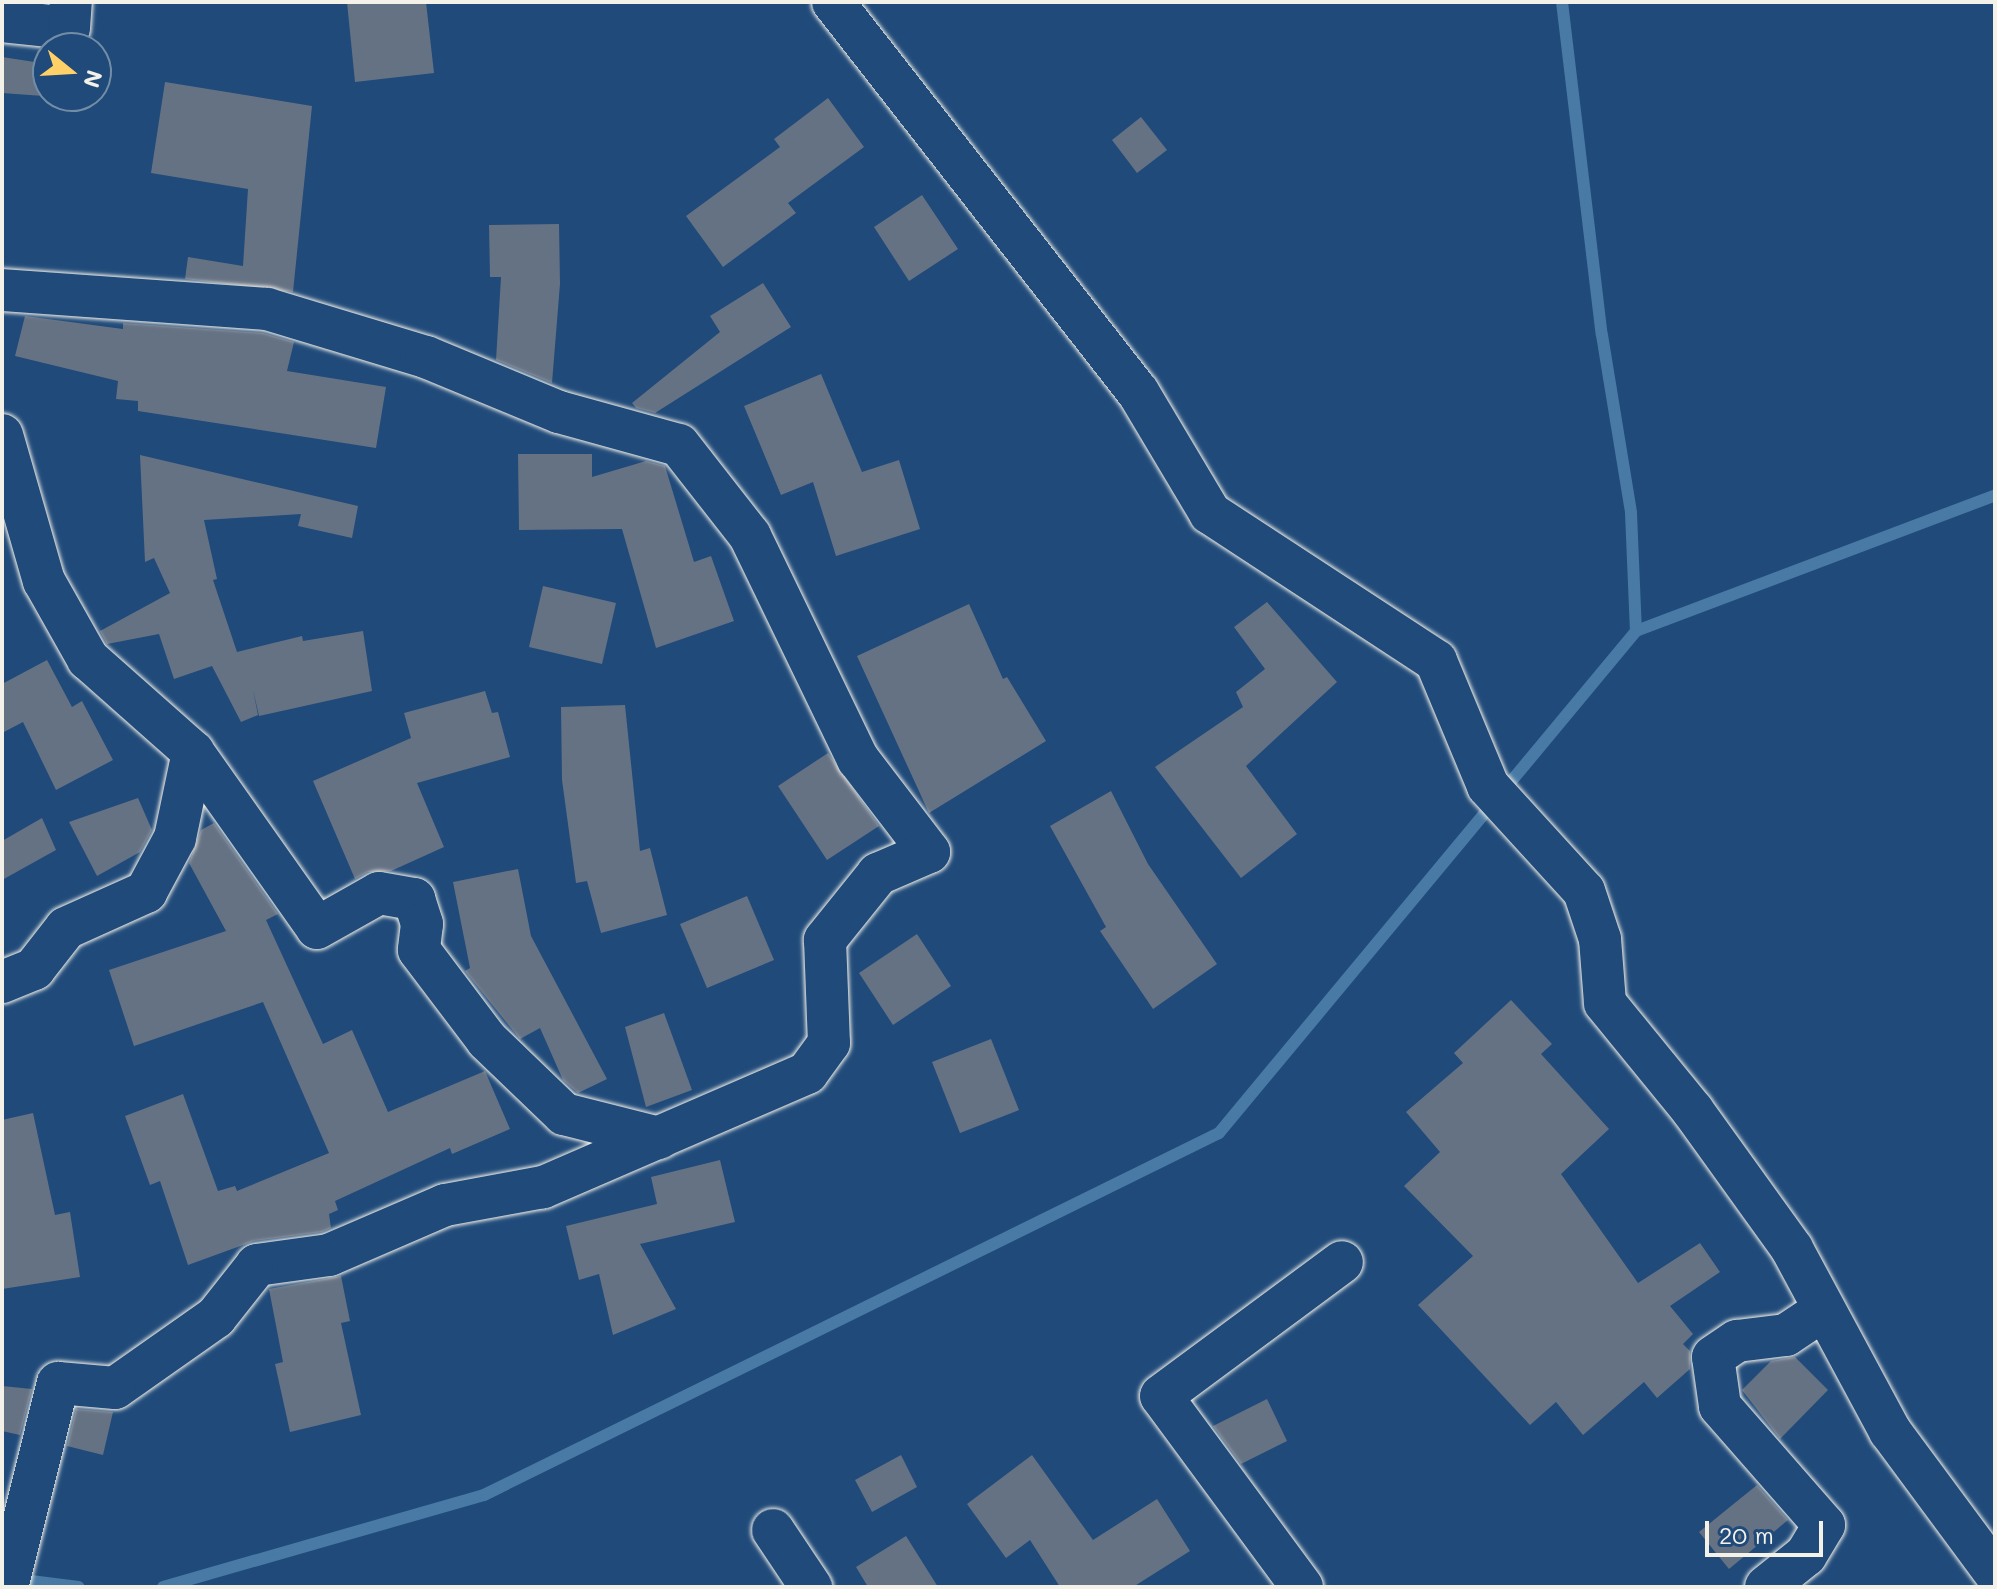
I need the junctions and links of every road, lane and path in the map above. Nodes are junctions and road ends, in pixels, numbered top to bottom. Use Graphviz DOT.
graph roads {
  1 [pos="71,2"];
  2 [pos="833,2"];
  3 [pos="2,21"];
  4 [pos="2,290"];
  5 [pos="2,435"];
  6 [pos="193,752"];
  7 [pos="2,982"];
  8 [pos="659,1138"];
  9 [pos="1342,1262"];
  10 [pos="1822,1311"];
  11 [pos="18,1482"];
  12 [pos="773,1530"];
  13 [pos="1995,1573"];
  14 [pos="7,1587"];
  15 [pos="811,1587"];
  16 [pos="1302,1587"];
  17 [pos="1766,1587"];
  1 -- 3 [label="street"];
  2 -- 10 [label="street"];
  4 -- 8 [label="street"];
  5 -- 6 [label="street"];
  6 -- 7 [label="street"];
  6 -- 8 [label="street"];
  8 -- 11 [label="street"];
  9 -- 16 [label="street"];
  10 -- 13 [label="street"];
  10 -- 17 [label="street"];
  11 -- 14 [label="street"];
  12 -- 15 [label="street"];
}
